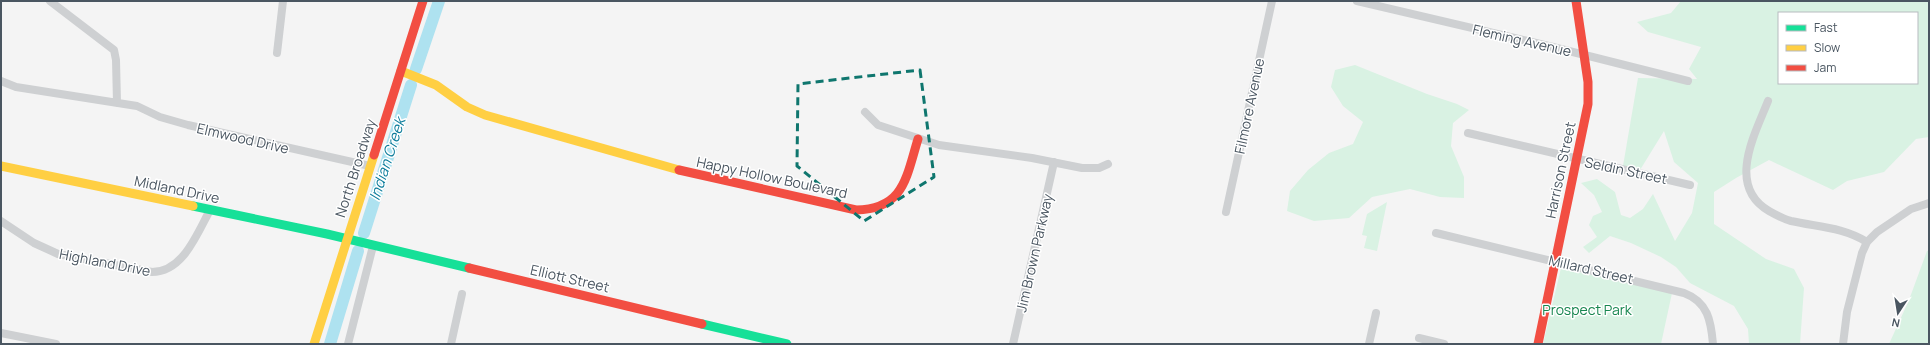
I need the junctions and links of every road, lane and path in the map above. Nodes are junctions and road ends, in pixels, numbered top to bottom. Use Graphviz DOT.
graph roads {
  1 [pos="50,1"];
  2 [pos="283,1"];
  3 [pos="423,1"];
  4 [pos="1272,1"];
  5 [pos="1357,1"];
  6 [pos="1576,1"];
  7 [pos="277,53"];
  8 [pos="1584,55"];
  9 [pos="400,71"];
  10 [pos="1,81"];
  11 [pos="1688,81"];
  12 [pos="1768,100"];
  13 [pos="117,103"];
  14 [pos="864,112"];
  15 [pos="1468,133"];
  16 [pos="918,138"];
  17 [pos="1577,160"];
  18 [pos="1054,162"];
  19 [pos="1108,164"];
  20 [pos="1,166"];
  21 [pos="370,166"];
  22 [pos="1690,184"];
  23 [pos="1929,203"];
  24 [pos="210,210"];
  25 [pos="1226,212"];
  26 [pos="1,221"];
  27 [pos="1436,233"];
  28 [pos="346,239"];
  29 [pos="1867,242"];
  30 [pos="373,246"];
  31 [pos="1556,261"];
  32 [pos="462,294"];
  33 [pos="1376,313"];
  34 [pos="1,333"];
  35 [pos="1419,338"];
  36 [pos="56,344"];
  37 [pos="314,344"];
  38 [pos="348,344"];
  39 [pos="451,344"];
  40 [pos="787,344"];
  41 [pos="1013,344"];
  42 [pos="1370,344"];
  43 [pos="1444,344"];
  44 [pos="1538,344"];
  45 [pos="1713,344"];
  46 [pos="1843,344"];
  1 -- 13 [label="street"];
  2 -- 7 [label="street"];
  3 -- 9 [label="street, North Broadway"];
  4 -- 25 [label="street, Filmore Avenue"];
  5 -- 8 [label="street, Fleming Avenue"];
  6 -- 8 [label="street, Harrison Street"];
  8 -- 11 [label="street, Fleming Avenue"];
  8 -- 17 [label="street, Harrison Street"];
  9 -- 16 [label="street, Happy Hollow Boulevard"];
  9 -- 21 [label="street, North Broadway"];
  10 -- 13 [label="street, Elmwood Drive"];
  12 -- 29 [label="street"];
  13 -- 21 [label="street, Elmwood Drive"];
  14 -- 16 [label="street"];
  15 -- 17 [label="street, Seldin Street"];
  16 -- 18 [label="street"];
  17 -- 22 [label="street, Seldin Street"];
  17 -- 31 [label="street, Harrison Street"];
  18 -- 19 [label="street"];
  18 -- 41 [label="street, Jim Brown Parkway"];
  20 -- 24 [label="street, Midland Drive"];
  21 -- 28 [label="street, North Broadway"];
  23 -- 29 [label="street"];
  24 -- 26 [label="street, Highland Drive"];
  24 -- 28 [label="street, Midland Drive"];
  27 -- 31 [label="street, Millard Street"];
  28 -- 30 [label="street, Elliott Street"];
  28 -- 37 [label="street, North Broadway"];
  29 -- 46 [label="street"];
  30 -- 38 [label="street"];
  30 -- 40 [label="street, Elliott Street"];
  31 -- 44 [label="street, Harrison Street"];
  31 -- 45 [label="street, Millard Street"];
  32 -- 39 [label="street"];
  33 -- 42 [label="street"];
  34 -- 36 [label="street"];
  35 -- 43 [label="street"];
}
